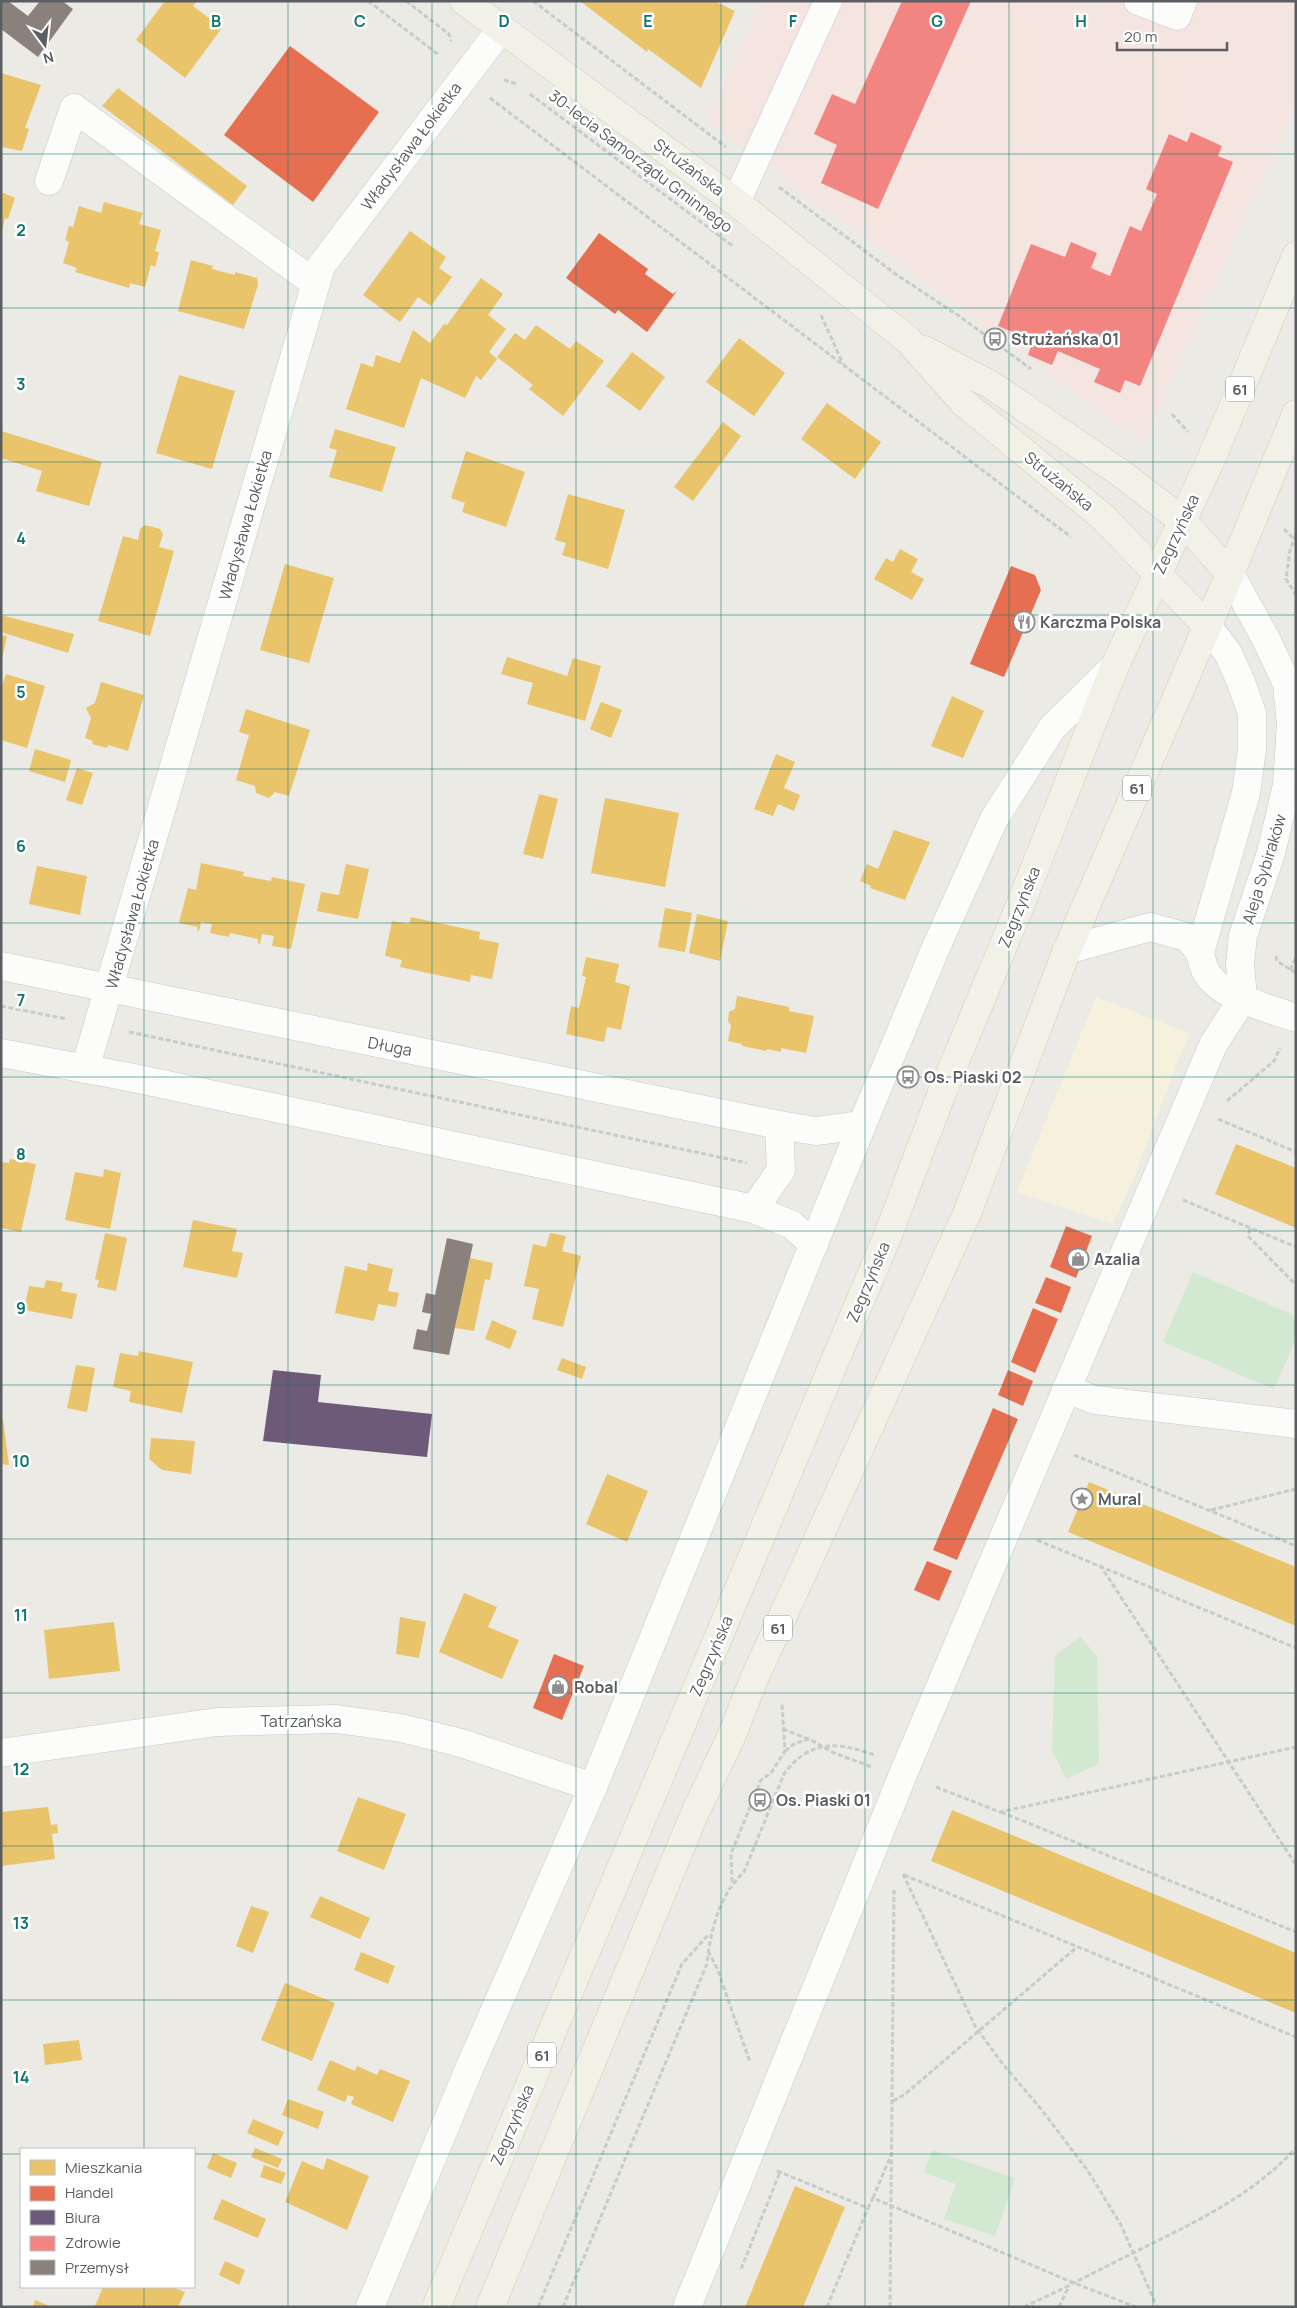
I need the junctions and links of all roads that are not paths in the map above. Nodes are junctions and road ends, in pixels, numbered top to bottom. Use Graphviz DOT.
graph roads {
  1 [pos="464,1"];
  2 [pos="828,1"];
  3 [pos="1138,1"];
  4 [pos="1183,1"];
  5 [pos="501,29"];
  6 [pos="49,181"];
  7 [pos="736,202"];
  8 [pos="1296,256"];
  9 [pos="316,284"];
  10 [pos="908,340"];
  11 [pos="1296,414"];
  12 [pos="1183,521"];
  13 [pos="1158,573"];
  14 [pos="1230,574"];
  15 [pos="1207,626"];
  16 [pos="1115,666"];
  17 [pos="1067,950"];
  18 [pos="1200,952"];
  19 [pos="1,966"];
  20 [pos="110,990"];
  21 [pos="1243,998"];
  22 [pos="1296,1018"];
  23 [pos="1,1053"];
  24 [pos="85,1069"];
  25 [pos="779,1125"];
  26 [pos="862,1125"];
  27 [pos="754,1209"];
  28 [pos="814,1245"];
  29 [pos="1066,1389"];
  30 [pos="1296,1424"];
  31 [pos="1,1753"];
  32 [pos="593,1787"];
  33 [pos="370,2307"];
  34 [pos="436,2307"];
  35 [pos="490,2307"];
  36 [pos="687,2307"];
  1 -- 5 [label="main road, Strużańska"];
  2 -- 7 [label="street"];
  3 -- 4 [label="street"];
  5 -- 7 [label="main road, Strużańska"];
  5 -- 9 [label="street, Władysława Łokietka"];
  6 -- 9 [label="street"];
  7 -- 10 [label="main road, Strużańska"];
  8 -- 12 [label="main road, Zegrzyńska / 61"];
  9 -- 20 [label="street, Władysława Łokietka"];
  10 -- 12 [label="main road, Strużańska"];
  10 -- 13 [label="main road, Strużańska"];
  11 -- 14 [label="main road, 61"];
  12 -- 13 [label="main road, Zegrzyńska / 61"];
  12 -- 14 [label="main road, Strużańska"];
  13 -- 15 [label="main road, Strużańska"];
  13 -- 16 [label="main road, Zegrzyńska / 61"];
  14 -- 15 [label="main road, 61"];
  14 -- 21 [label="street, Aleja Sybiraków"];
  15 -- 17 [label="main road, 61"];
  15 -- 18 [label="street"];
  16 -- 26 [label="street"];
  16 -- 34 [label="main road, Zegrzyńska / 61"];
  17 -- 18 [label="street"];
  17 -- 35 [label="main road, 61"];
  18 -- 21 [label="street"];
  19 -- 20 [label="street, Długa"];
  20 -- 24 [label="street, Władysława Łokietka"];
  20 -- 25 [label="street, Długa"];
  21 -- 22 [label="street"];
  21 -- 29 [label="street"];
  23 -- 24 [label="street"];
  24 -- 27 [label="street"];
  25 -- 26 [label="street, Długa"];
  25 -- 27 [label="street"];
  26 -- 28 [label="street"];
  27 -- 28 [label="street"];
  28 -- 32 [label="street"];
  29 -- 30 [label="street"];
  29 -- 36 [label="street"];
  31 -- 32 [label="street, Tatrzańska"];
  32 -- 33 [label="street"];
}
